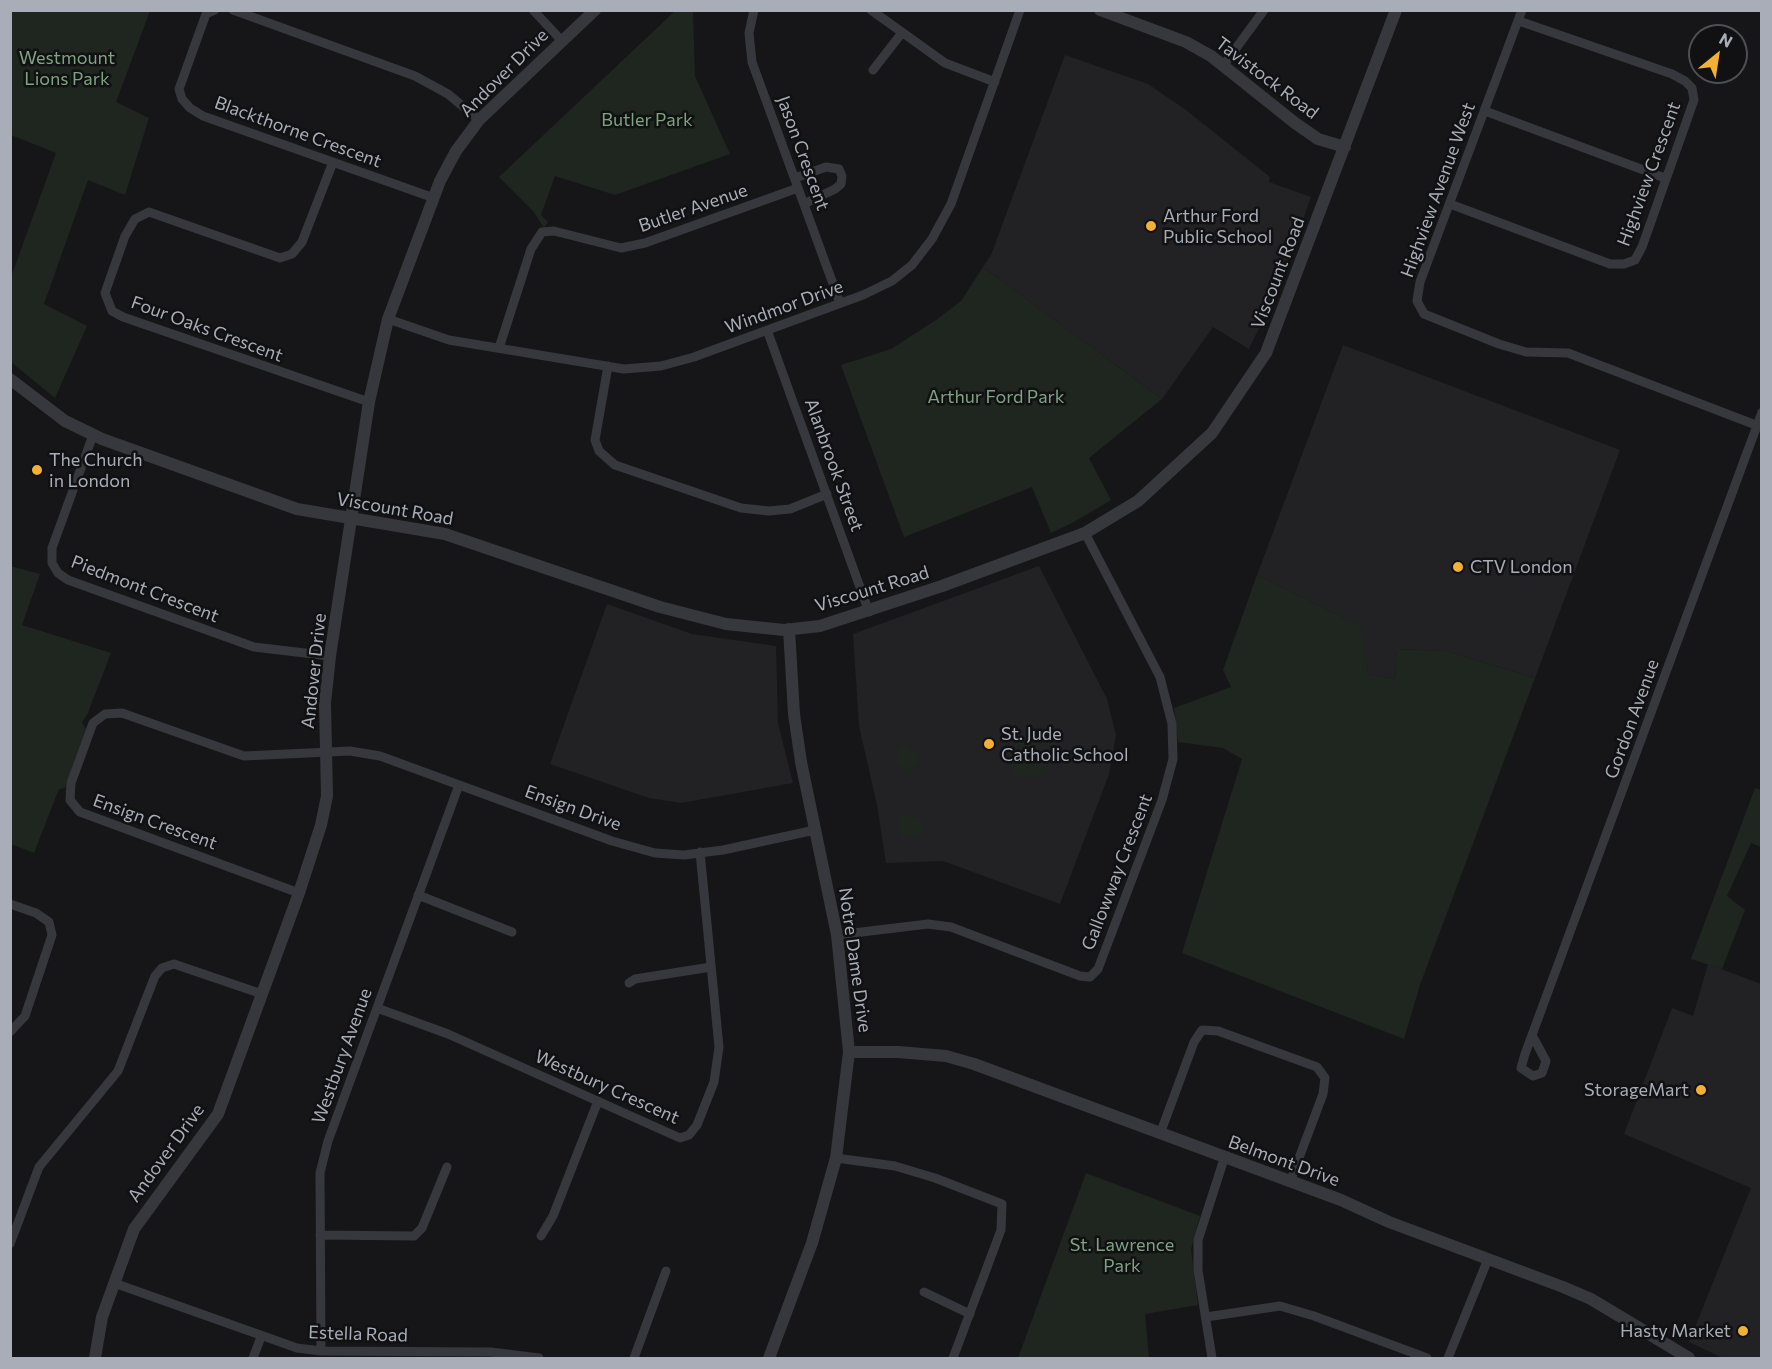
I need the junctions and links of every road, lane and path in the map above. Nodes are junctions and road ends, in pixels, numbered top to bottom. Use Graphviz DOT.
graph roads {
  1 [pos="215,10"];
  2 [pos="233,10"];
  3 [pos="533,10"];
  4 [pos="595,10"];
  5 [pos="754,10"];
  6 [pos="871,10"];
  7 [pos="1020,10"];
  8 [pos="1100,10"];
  9 [pos="1264,10"];
  10 [pos="1396,10"];
  11 [pos="1522,10"];
  12 [pos="1519,21"];
  13 [pos="901,34"];
  14 [pos="562,41"];
  15 [pos="1223,66"];
  16 [pos="873,70"];
  17 [pos="995,82"];
  18 [pos="1485,111"];
  19 [pos="479,120"];
  20 [pos="1345,147"];
  21 [pos="333,162"];
  22 [pos="795,178"];
  23 [pos="1665,178"];
  24 [pos="798,188"];
  25 [pos="434,198"];
  26 [pos="804,204"];
  27 [pos="1450,204"];
  28 [pos="840,303"];
  29 [pos="388,319"];
  30 [pos="767,330"];
  31 [pos="499,348"];
  32 [pos="608,366"];
  33 [pos="10,380"];
  34 [pos="369,402"];
  35 [pos="1761,412"];
  36 [pos="1759,426"];
  37 [pos="93,435"];
  38 [pos="827,494"];
  39 [pos="353,520"];
  40 [pos="1085,533"];
  41 [pos="869,612"];
  42 [pos="789,629"];
  43 [pos="330,656"];
  44 [pos="325,754"];
  45 [pos="459,785"];
  46 [pos="815,830"];
  47 [pos="700,852"];
  48 [pos="300,892"];
  49 [pos="418,895"];
  50 [pos="10,904"];
  51 [pos="512,932"];
  52 [pos="837,935"];
  53 [pos="711,967"];
  54 [pos="629,983"];
  55 [pos="262,994"];
  56 [pos="376,1008"];
  57 [pos="10,1032"];
  58 [pos="1533,1037"];
  59 [pos="849,1052"];
  60 [pos="598,1101"];
  61 [pos="1160,1134"];
  62 [pos="836,1158"];
  63 [pos="1224,1158"];
  64 [pos="447,1167"];
  65 [pos="1290,1182"];
  66 [pos="320,1235"];
  67 [pos="541,1236"];
  68 [pos="10,1244"];
  69 [pos="1488,1259"];
  70 [pos="666,1271"];
  71 [pos="114,1283"];
  72 [pos="924,1292"];
  73 [pos="970,1314"];
  74 [pos="1206,1317"];
  75 [pos="261,1337"];
  76 [pos="321,1351"];
  77 [pos="467,1355"];
  78 [pos="771,1358"];
  79 [pos="94,1359"];
  80 [pos="253,1359"];
  81 [pos="539,1359"];
  82 [pos="634,1359"];
  83 [pos="953,1359"];
  84 [pos="1212,1359"];
  85 [pos="1427,1359"];
  86 [pos="1448,1359"];
  87 [pos="1689,1359"];
  1 -- 21 [label="street, Blackthorne Crescent"];
  2 -- 19 [label="street"];
  3 -- 14 [label="street"];
  4 -- 14 [label="street, Andover Drive"];
  5 -- 22 [label="street, Jason Crescent"];
  6 -- 13 [label="street"];
  7 -- 17 [label="street, Windmor Drive"];
  8 -- 15 [label="street, Tavistock Road"];
  9 -- 15 [label="street"];
  10 -- 20 [label="street, Viscount Road"];
  11 -- 12 [label="street, Highview Avenue West"];
  12 -- 18 [label="street, Highview Avenue West"];
  12 -- 23 [label="street, Highview Crescent"];
  13 -- 16 [label="street"];
  13 -- 17 [label="street"];
  14 -- 19 [label="street, Andover Drive"];
  15 -- 20 [label="street, Tavistock Road"];
  17 -- 28 [label="street, Windmor Drive"];
  18 -- 23 [label="street"];
  18 -- 27 [label="street, Highview Avenue West"];
  19 -- 25 [label="street, Andover Drive"];
  20 -- 40 [label="street, Viscount Road"];
  21 -- 25 [label="street, Blackthorne Crescent"];
  21 -- 34 [label="street, Four Oaks Crescent"];
  22 -- 24 [label="street, Jason Crescent"];
  22 -- 26 [label="street"];
  23 -- 27 [label="street, Highview Crescent"];
  24 -- 26 [label="street, Jason Crescent"];
  24 -- 31 [label="street, Butler Avenue"];
  25 -- 29 [label="street, Andover Drive"];
  26 -- 28 [label="street, Jason Crescent"];
  27 -- 36 [label="street, Highview Avenue West"];
  28 -- 30 [label="street, Windmor Drive"];
  29 -- 31 [label="street, Windmor Drive"];
  29 -- 34 [label="street, Andover Drive"];
  30 -- 32 [label="street, Windmor Drive"];
  30 -- 38 [label="street, Alanbrook Street"];
  31 -- 32 [label="street, Windmor Drive"];
  32 -- 38 [label="street"];
  33 -- 37 [label="street, Viscount Road"];
  34 -- 39 [label="street, Andover Drive"];
  35 -- 36 [label="street, Gordon Avenue"];
  36 -- 58 [label="street, Gordon Avenue"];
  37 -- 39 [label="street, Viscount Road"];
  37 -- 43 [label="street, Piedmont Crescent"];
  38 -- 41 [label="street, Alanbrook Street"];
  39 -- 42 [label="street, Viscount Road"];
  39 -- 43 [label="street, Andover Drive"];
  40 -- 41 [label="street, Viscount Road"];
  40 -- 52 [label="street, Gallowway Crescent"];
  41 -- 42 [label="street, Viscount Road"];
  42 -- 46 [label="street, Notre Dame Drive"];
  43 -- 44 [label="street, Andover Drive"];
  44 -- 45 [label="street, Ensign Drive"];
  44 -- 48 [label="street, Andover Drive"];
  44 -- 48 [label="street, Ensign Crescent"];
  45 -- 47 [label="street, Ensign Drive"];
  45 -- 49 [label="street, Westbury Avenue"];
  46 -- 47 [label="street, Ensign Drive"];
  46 -- 52 [label="street, Notre Dame Drive"];
  47 -- 53 [label="street, Westbury Crescent"];
  48 -- 55 [label="street, Andover Drive"];
  49 -- 51 [label="street"];
  49 -- 56 [label="street, Westbury Avenue"];
  50 -- 57 [label="street"];
  52 -- 59 [label="street, Notre Dame Drive"];
  53 -- 54 [label="street"];
  53 -- 60 [label="street, Westbury Crescent"];
  55 -- 68 [label="street"];
  55 -- 71 [label="street, Andover Drive"];
  56 -- 60 [label="street, Westbury Crescent"];
  56 -- 66 [label="street, Westbury Avenue"];
  59 -- 61 [label="street, Belmont Drive"];
  59 -- 62 [label="street, Notre Dame Drive"];
  60 -- 67 [label="street"];
  61 -- 63 [label="street, Belmont Drive"];
  61 -- 65 [label="street"];
  62 -- 73 [label="street"];
  62 -- 78 [label="street, Notre Dame Drive"];
  63 -- 65 [label="street, Belmont Drive"];
  63 -- 74 [label="street"];
  64 -- 66 [label="street"];
  65 -- 69 [label="street, Belmont Drive"];
  66 -- 76 [label="street, Westbury Avenue"];
  69 -- 86 [label="street"];
  69 -- 87 [label="street, Belmont Drive"];
  70 -- 82 [label="street"];
  71 -- 75 [label="street, Estella Road"];
  71 -- 79 [label="street, Andover Drive"];
  72 -- 73 [label="street"];
  73 -- 83 [label="street"];
  74 -- 84 [label="street"];
  74 -- 85 [label="street"];
  75 -- 76 [label="street, Estella Road"];
  75 -- 80 [label="street"];
  76 -- 77 [label="street, Estella Road"];
  77 -- 81 [label="street, Estella Road"];
}
